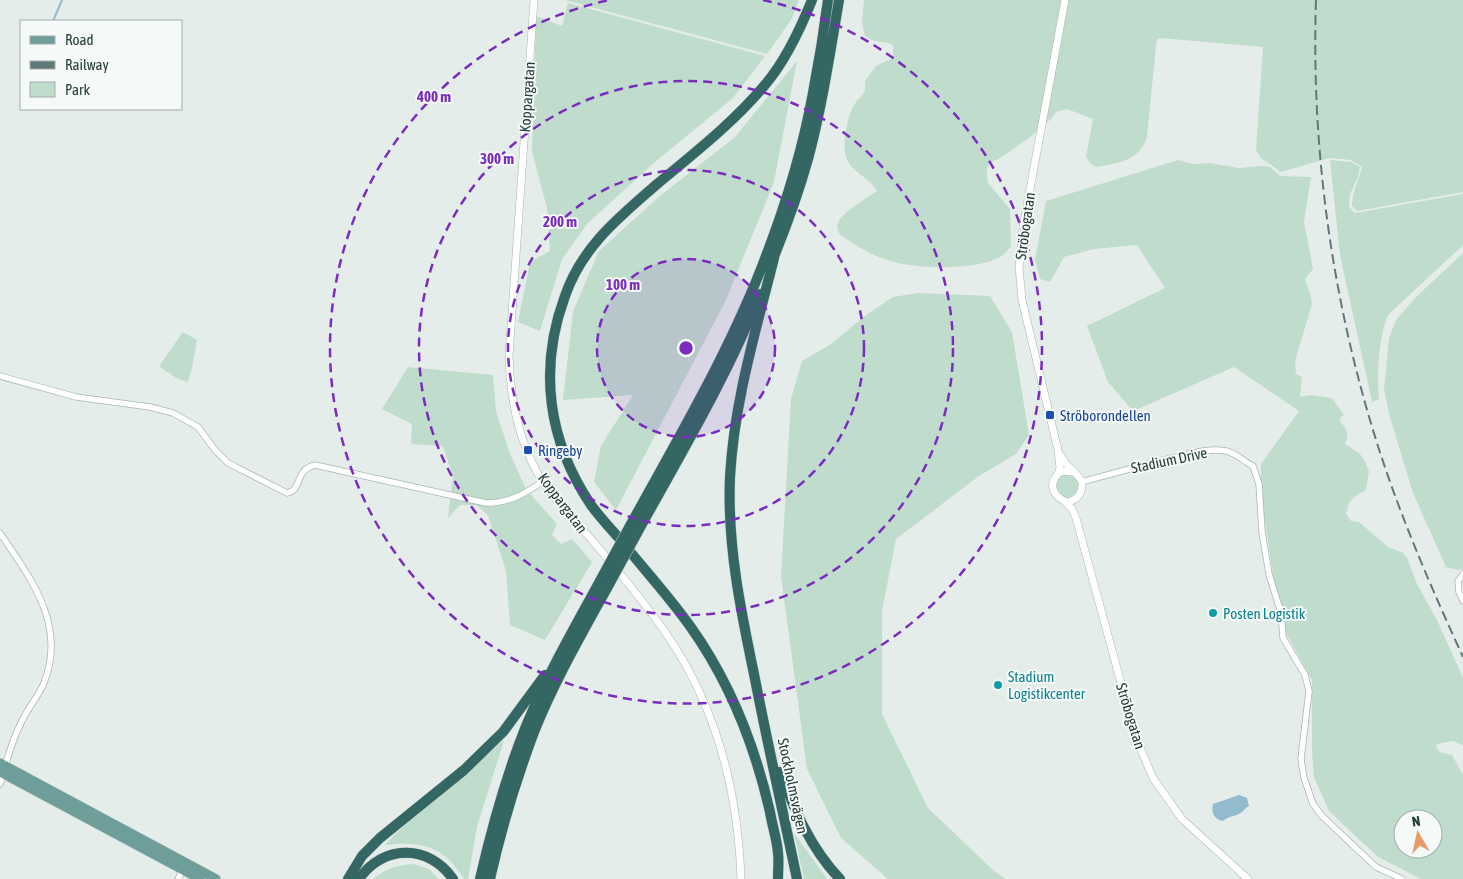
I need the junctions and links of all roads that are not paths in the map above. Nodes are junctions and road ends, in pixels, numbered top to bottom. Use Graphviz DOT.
graph roads {
  1 [pos="534,0"];
  2 [pos="812,0"];
  3 [pos="828,0"];
  4 [pos="839,0"];
  5 [pos="1064,0"];
  6 [pos="774,258"];
  7 [pos="0,376"];
  8 [pos="1058,450"];
  9 [pos="1072,472"];
  10 [pos="1058,474"];
  11 [pos="543,481"];
  12 [pos="1082,482"];
  13 [pos="1076,498"];
  14 [pos="1064,501"];
  15 [pos="1076,518"];
  16 [pos="633,529"];
  17 [pos="0,533"];
  18 [pos="1463,574"];
  19 [pos="603,584"];
  20 [pos="1463,600"];
  21 [pos="564,648"];
  22 [pos="768,743"];
  23 [pos="2,769"];
  24 [pos="0,784"];
  25 [pos="778,851"];
  26 [pos="184,866"];
  27 [pos="178,879"];
  28 [pos="200,879"];
  29 [pos="216,879"];
  30 [pos="348,879"];
  31 [pos="359,879"];
  32 [pos="453,879"];
  33 [pos="480,879"];
  34 [pos="490,879"];
  35 [pos="741,879"];
  36 [pos="778,879"];
  37 [pos="784,879"];
  38 [pos="798,879"];
  39 [pos="840,879"];
  40 [pos="1248,879"];
  41 [pos="1402,879"];
  1 -- 11 [label="street, Koppargatan"];
  2 -- 25 [label="highway"];
  3 -- 16 [label="highway"];
  4 -- 6 [label="highway"];
  5 -- 8 [label="street, Ströbogatan"];
  6 -- 16 [label="highway"];
  6 -- 22 [label="highway, Stockholmsvägen"];
  7 -- 11 [label="street"];
  8 -- 9 [label="street, Ströbogatan"];
  8 -- 10 [label="street, Ströbogatan"];
  9 -- 10 [label="street"];
  9 -- 12 [label="street"];
  10 -- 14 [label="street"];
  11 -- 35 [label="street, Koppargatan"];
  12 -- 13 [label="street"];
  12 -- 41 [label="street, Stadium Drive"];
  13 -- 14 [label="street"];
  13 -- 15 [label="street, Ströbogatan"];
  14 -- 15 [label="street, Ströbogatan"];
  15 -- 40 [label="street, Ströbogatan"];
  16 -- 19 [label="highway, bridge"];
  17 -- 23 [label="street"];
  18 -- 20 [label="street"];
  19 -- 21 [label="highway"];
  19 -- 34 [label="highway"];
  21 -- 30 [label="highway"];
  21 -- 33 [label="highway"];
  22 -- 38 [label="highway, Stockholmsvägen"];
  22 -- 39 [label="highway"];
  23 -- 24 [label="street"];
  23 -- 26 [label="main road"];
  25 -- 36 [label="highway"];
  25 -- 37 [label="highway, Stockholmsvägen"];
  26 -- 27 [label="street"];
  26 -- 28 [label="main road"];
  26 -- 29 [label="main road"];
  31 -- 32 [label="highway"];
}
